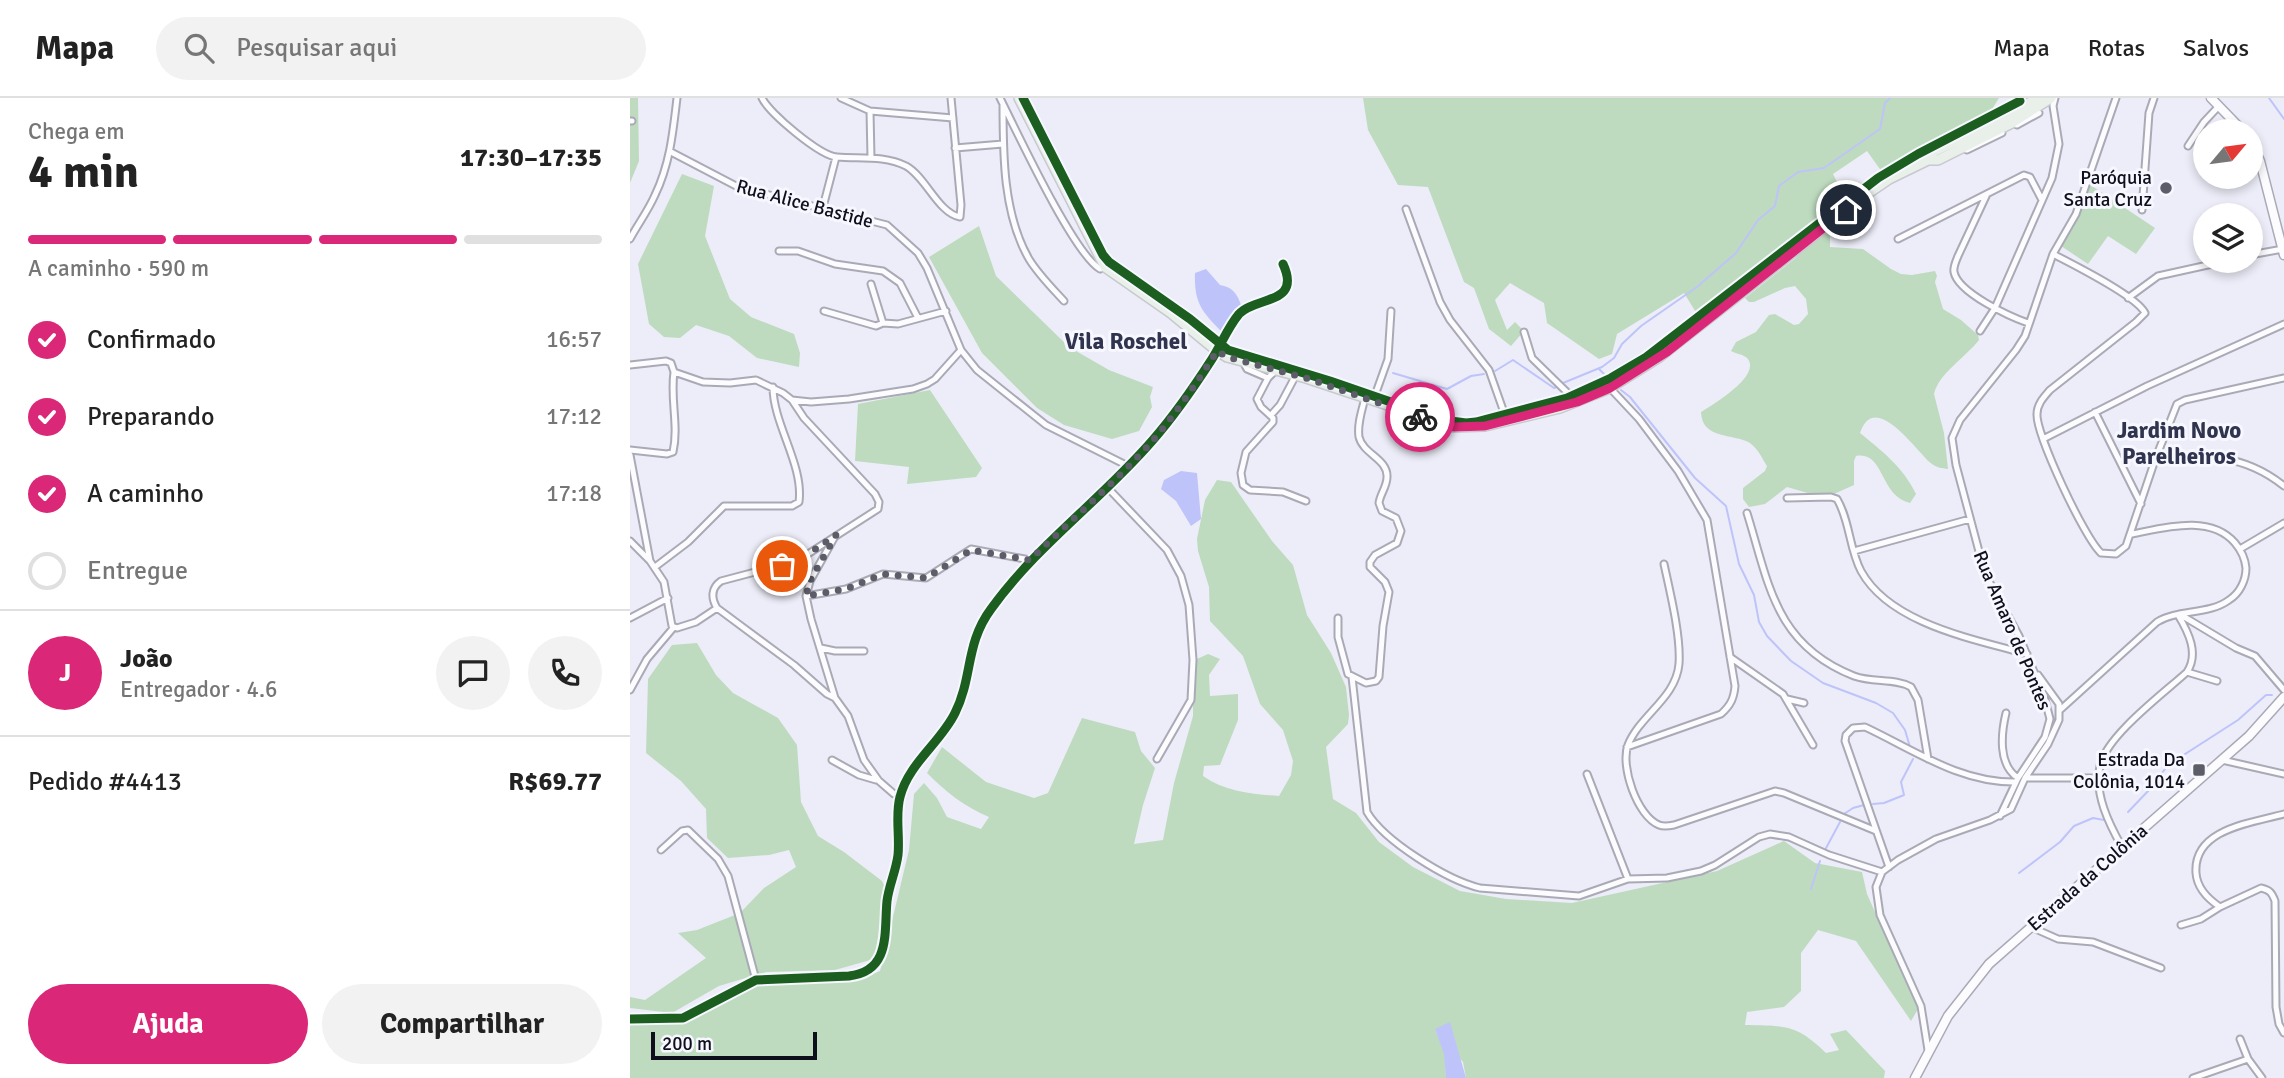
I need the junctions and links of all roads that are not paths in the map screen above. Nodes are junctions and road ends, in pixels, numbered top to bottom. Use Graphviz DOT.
graph roads {
  1 [pos="677,98"];
  2 [pos="762,98"];
  3 [pos="841,98"];
  4 [pos="951,98"];
  5 [pos="1019,98"];
  6 [pos="2116,98"];
  7 [pos="2154,98"];
  8 [pos="2211,98"];
  9 [pos="1002,101"];
  10 [pos="2044,102"];
  11 [pos="2219,106"];
  12 [pos="870,111"];
  13 [pos="2055,113"];
  14 [pos="953,118"];
  15 [pos="2231,119"];
  16 [pos="1003,144"];
  17 [pos="2188,146"];
  18 [pos="955,148"];
  19 [pos="671,152"];
  20 [pos="836,157"];
  21 [pos="871,158"];
  22 [pos="2263,173"];
  23 [pos="1987,194"];
  24 [pos="2042,200"];
  25 [pos="823,207"];
  26 [pos="1406,209"];
  27 [pos="2142,211"];
  28 [pos="630,239"];
  29 [pos="1898,239"];
  30 [pos="779,251"];
  31 [pos="2283,252"];
  32 [pos="2053,254"];
  33 [pos="2263,254"];
  34 [pos="1283,264"];
  35 [pos="1105,267"];
  36 [pos="2193,268"];
  37 [pos="871,284"];
  38 [pos="2128,298"];
  39 [pos="1064,301"];
  40 [pos="1995,308"];
  41 [pos="1391,310"];
  42 [pos="824,311"];
  43 [pos="946,311"];
  44 [pos="918,318"];
  45 [pos="883,323"];
  46 [pos="2028,323"];
  47 [pos="2284,324"];
  48 [pos="1980,331"];
  49 [pos="1524,332"];
  50 [pos="961,350"];
  51 [pos="1217,351"];
  52 [pos="1242,360"];
  53 [pos="630,365"];
  54 [pos="1276,370"];
  55 [pos="674,372"];
  56 [pos="1296,375"];
  57 [pos="1268,378"];
  58 [pos="2284,378"];
  59 [pos="773,387"];
  60 [pos="1610,388"];
  61 [pos="792,400"];
  62 [pos="1369,400"];
  63 [pos="1577,402"];
  64 [pos="2095,412"];
  65 [pos="1271,415"];
  66 [pos="1507,421"];
  67 [pos="2043,439"];
  68 [pos="630,453"];
  69 [pos="2155,460"];
  70 [pos="1128,466"];
  71 [pos="2284,486"];
  72 [pos="1107,488"];
  73 [pos="1787,498"];
  74 [pos="1306,501"];
  75 [pos="2141,504"];
  76 [pos="1747,513"];
  77 [pos="1970,519"];
  78 [pos="2284,523"];
  79 [pos="2132,534"];
  80 [pos="836,535"];
  81 [pos="630,541"];
  82 [pos="2240,549"];
  83 [pos="1854,551"];
  84 [pos="1030,560"];
  85 [pos="650,561"];
  86 [pos="1664,564"];
  87 [pos="656,567"];
  88 [pos="806,596"];
  89 [pos="668,598"];
  90 [pos="717,608"];
  91 [pos="2180,615"];
  92 [pos="630,618"];
  93 [pos="1338,618"];
  94 [pos="674,627"];
  95 [pos="821,648"];
  96 [pos="864,651"];
  97 [pos="2027,654"];
  98 [pos="1730,657"];
  99 [pos="2034,670"];
  100 [pos="2187,672"];
  101 [pos="1352,677"];
  102 [pos="2217,681"];
  103 [pos="630,690"];
  104 [pos="2284,690"];
  105 [pos="835,698"];
  106 [pos="1786,698"];
  107 [pos="2282,702"];
  108 [pos="1804,704"];
  109 [pos="2060,710"];
  110 [pos="2006,713"];
  111 [pos="1813,745"];
  112 [pos="1627,747"];
  113 [pos="1157,759"];
  114 [pos="1928,759"];
  115 [pos="2221,759"];
  116 [pos="832,760"];
  117 [pos="1587,774"];
  118 [pos="2284,774"];
  119 [pos="2099,778"];
  120 [pos="2020,779"];
  121 [pos="878,781"];
  122 [pos="900,796"];
  123 [pos="2284,814"];
  124 [pos="1876,831"];
  125 [pos="2122,847"];
  126 [pos="661,850"];
  127 [pos="1889,867"];
  128 [pos="1882,872"];
  129 [pos="1628,879"];
  130 [pos="2220,907"];
  131 [pos="2284,919"];
  132 [pos="2276,921"];
  133 [pos="2181,925"];
  134 [pos="2029,927"];
  135 [pos="2161,968"];
  136 [pos="756,979"];
  137 [pos="630,1019"];
  138 [pos="2284,1033"];
  139 [pos="2240,1040"];
  140 [pos="1928,1049"];
  141 [pos="2248,1059"];
  142 [pos="1915,1078"];
  143 [pos="2193,1078"];
  144 [pos="2262,1078"];
  1 -- 19 [label="street"];
  2 -- 20 [label="street"];
  3 -- 12 [label="street"];
  4 -- 14 [label="street"];
  5 -- 35 [label="main road"];
  6 -- 32 [label="street, Rua Amaro de Pontes"];
  7 -- 27 [label="street"];
  8 -- 11 [label="main road"];
  9 -- 16 [label="street"];
  9 -- 35 [label="street"];
  10 -- 13 [label="street"];
  10 -- 13 [label="street"];
  10 -- 60 [label="main road"];
  11 -- 15 [label="main road"];
  11 -- 17 [label="street"];
  12 -- 14 [label="street"];
  12 -- 21 [label="street"];
  13 -- 24 [label="street"];
  14 -- 18 [label="street"];
  16 -- 18 [label="street"];
  16 -- 39 [label="street"];
  18 -- 21 [label="street"];
  19 -- 25 [label="street, Rua Alice Bastide"];
  19 -- 28 [label="street"];
  20 -- 21 [label="street"];
  20 -- 25 [label="street"];
  22 -- 31 [label="main road"];
  23 -- 24 [label="street"];
  23 -- 29 [label="street"];
  23 -- 40 [label="street"];
  24 -- 40 [label="street"];
  25 -- 43 [label="street, Rua Alice Bastide"];
  26 -- 66 [label="street"];
  30 -- 44 [label="street"];
  31 -- 33 [label="street"];
  32 -- 38 [label="street"];
  32 -- 46 [label="street, Rua Amaro de Pontes"];
  34 -- 51 [label="street"];
  35 -- 51 [label="main road"];
  36 -- 38 [label="street"];
  37 -- 45 [label="street"];
  38 -- 67 [label="street"];
  40 -- 46 [label="street"];
  40 -- 48 [label="street"];
  41 -- 62 [label="street"];
  42 -- 45 [label="street"];
  43 -- 44 [label="street"];
  43 -- 50 [label="street, Rua Alice Bastide"];
  44 -- 45 [label="street"];
  46 -- 77 [label="street, Rua Amaro de Pontes"];
  47 -- 64 [label="street"];
  49 -- 63 [label="street"];
  50 -- 61 [label="street"];
  50 -- 70 [label="street, Rua Alice Bastide"];
  51 -- 52 [label="main road"];
  51 -- 70 [label="street"];
  52 -- 54 [label="main road"];
  52 -- 57 [label="street"];
  53 -- 55 [label="street"];
  54 -- 56 [label="main road"];
  54 -- 57 [label="street"];
  55 -- 59 [label="street"];
  55 -- 68 [label="street"];
  56 -- 62 [label="main road"];
  56 -- 65 [label="street"];
  57 -- 65 [label="street"];
  58 -- 69 [label="street"];
  59 -- 61 [label="street"];
  59 -- 87 [label="street"];
  60 -- 63 [label="main road"];
  60 -- 98 [label="street"];
  61 -- 80 [label="street"];
  62 -- 66 [label="main road"];
  62 -- 101 [label="street"];
  63 -- 66 [label="main road"];
  64 -- 67 [label="street"];
  64 -- 75 [label="street"];
  65 -- 74 [label="street"];
  67 -- 79 [label="street"];
  68 -- 85 [label="street"];
  69 -- 71 [label="street"];
  69 -- 75 [label="street"];
  70 -- 72 [label="street"];
  72 -- 84 [label="street"];
  72 -- 113 [label="street"];
  73 -- 83 [label="street"];
  75 -- 79 [label="street"];
  76 -- 114 [label="street"];
  77 -- 83 [label="street"];
  77 -- 97 [label="street, Rua Amaro de Pontes"];
  78 -- 82 [label="street"];
  79 -- 82 [label="street"];
  80 -- 88 [label="street"];
  80 -- 90 [label="street"];
  81 -- 85 [label="street"];
  82 -- 91 [label="street"];
  83 -- 97 [label="street"];
  84 -- 88 [label="street"];
  84 -- 122 [label="street"];
  85 -- 87 [label="street"];
  86 -- 112 [label="street"];
  87 -- 89 [label="street"];
  88 -- 95 [label="street"];
  89 -- 92 [label="street"];
  89 -- 94 [label="street"];
  90 -- 94 [label="street"];
  90 -- 105 [label="street"];
  91 -- 100 [label="street"];
  91 -- 104 [label="street"];
  91 -- 109 [label="street"];
  93 -- 101 [label="street"];
  94 -- 103 [label="street"];
  95 -- 96 [label="street"];
  95 -- 105 [label="street"];
  97 -- 99 [label="street, Rua Amaro de Pontes"];
  98 -- 106 [label="street"];
  98 -- 112 [label="street"];
  99 -- 109 [label="street"];
  99 -- 120 [label="street, Rua Amaro de Pontes"];
  100 -- 102 [label="street"];
  100 -- 119 [label="street"];
  101 -- 129 [label="street"];
  105 -- 121 [label="street"];
  106 -- 108 [label="street"];
  106 -- 111 [label="street"];
  107 -- 115 [label="main road, Estrada da Colônia"];
  109 -- 120 [label="street, Rua Amaro de Pontes"];
  110 -- 120 [label="street"];
  112 -- 124 [label="street"];
  114 -- 120 [label="street"];
  114 -- 124 [label="street"];
  115 -- 118 [label="street"];
  115 -- 125 [label="main road, Estrada da Colônia"];
  116 -- 121 [label="street"];
  117 -- 129 [label="street"];
  119 -- 120 [label="street"];
  119 -- 125 [label="street"];
  120 -- 127 [label="street, Rua Amaro de Pontes"];
  121 -- 122 [label="street"];
  122 -- 136 [label="street"];
  123 -- 130 [label="street"];
  124 -- 127 [label="street"];
  125 -- 134 [label="main road, Estrada da Colônia"];
  126 -- 136 [label="street"];
  127 -- 128 [label="street, Rua Amaro de Pontes"];
  128 -- 129 [label="street"];
  128 -- 140 [label="street"];
  130 -- 132 [label="street"];
  130 -- 133 [label="street"];
  131 -- 132 [label="street"];
  132 -- 138 [label="street"];
  134 -- 135 [label="street"];
  134 -- 140 [label="main road, Estrada da Colônia"];
  136 -- 137 [label="street"];
  139 -- 141 [label="street"];
  140 -- 142 [label="main road, Estrada da Colônia"];
  141 -- 143 [label="street"];
  141 -- 144 [label="street"];
}
